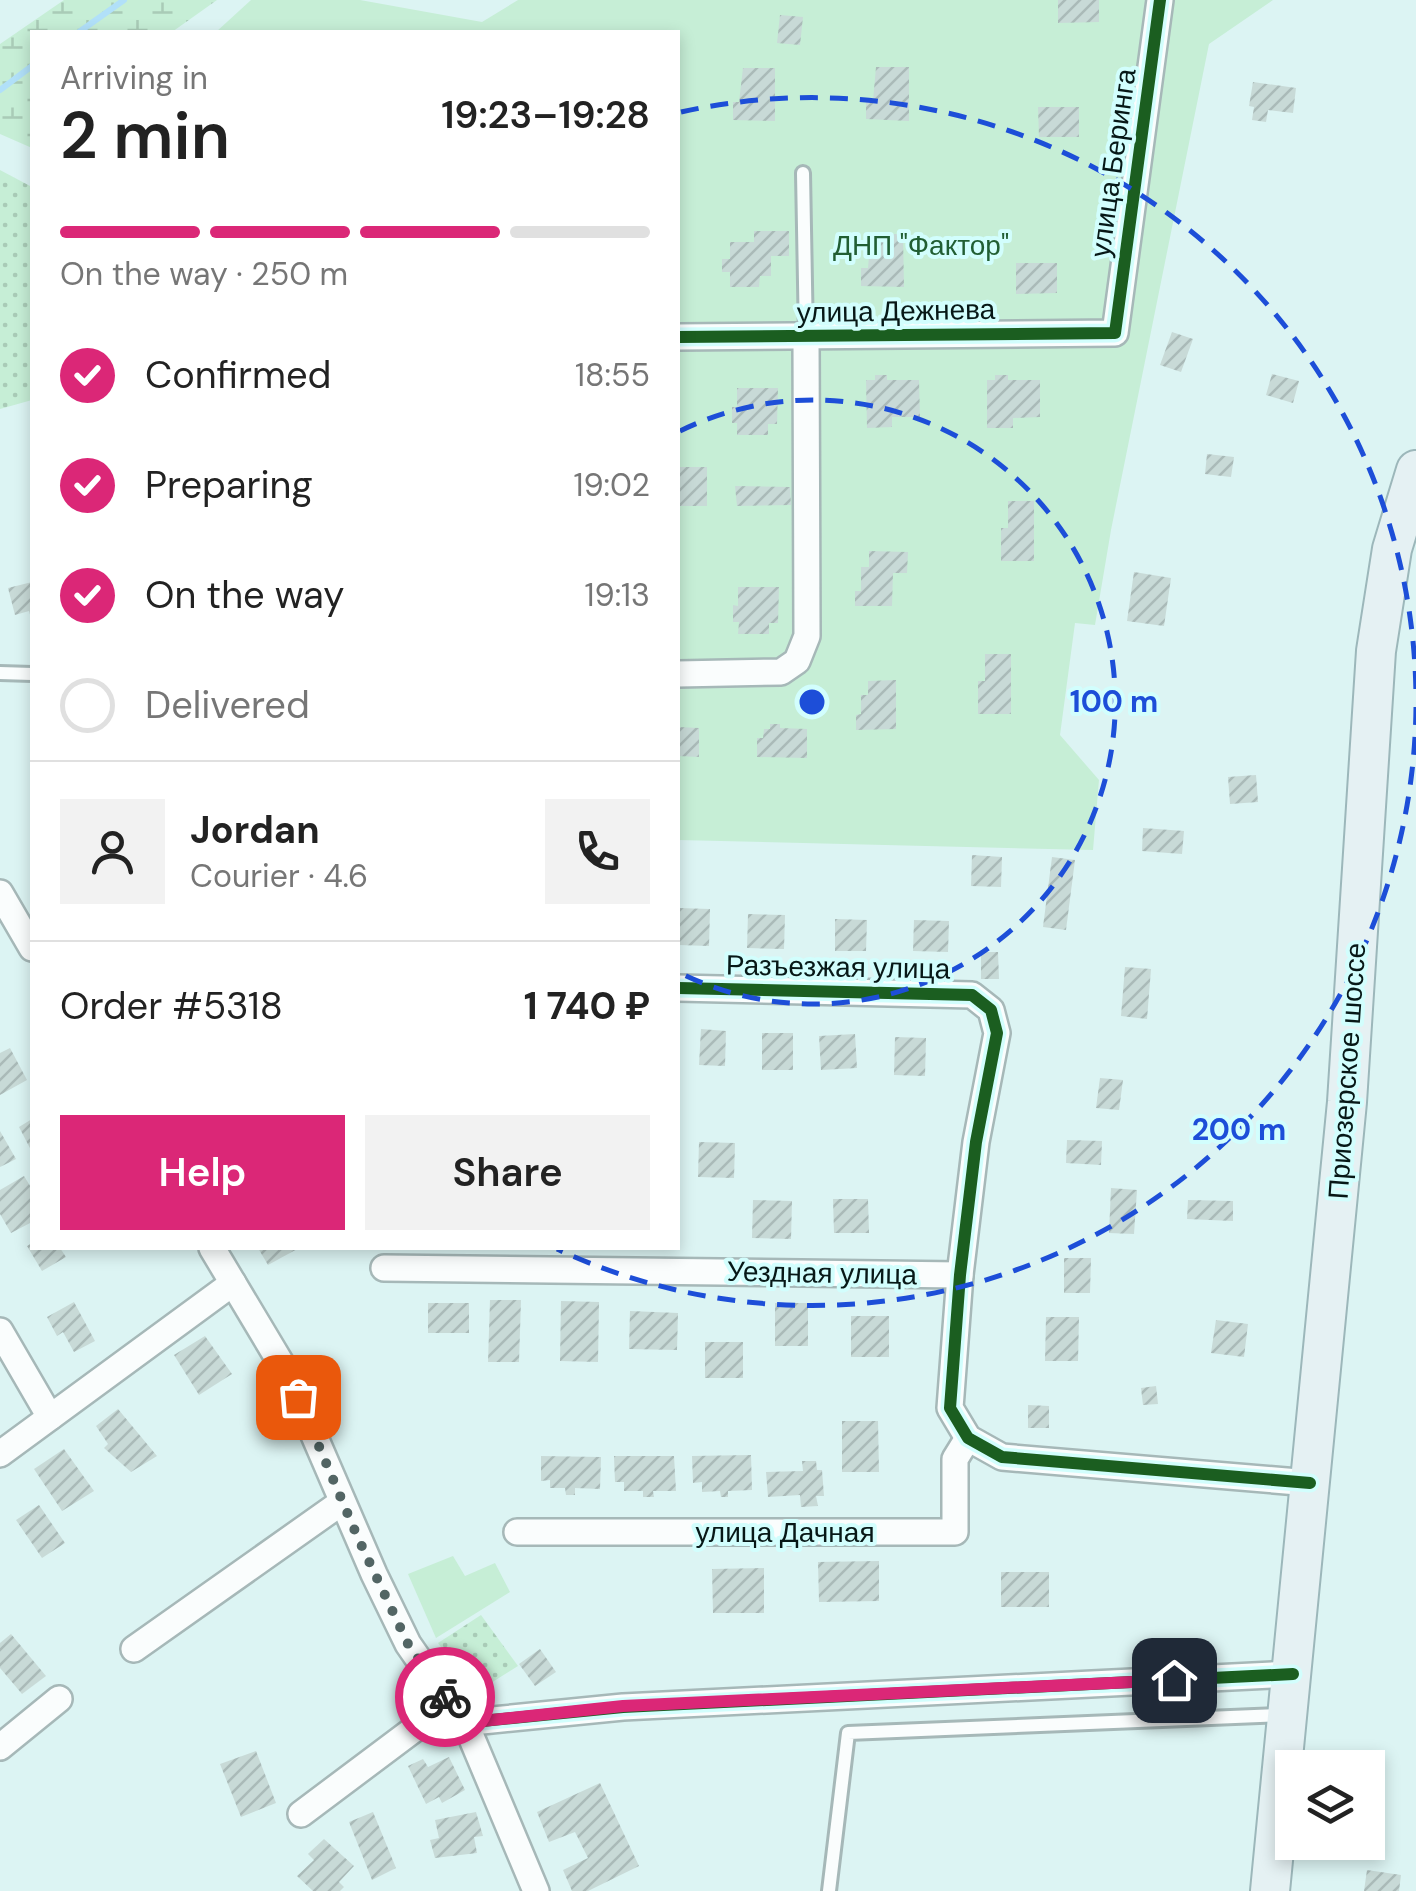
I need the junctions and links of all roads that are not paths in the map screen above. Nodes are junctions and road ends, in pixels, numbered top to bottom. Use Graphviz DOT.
graph roads {
  1 [pos="1160,0"];
  2 [pos="803,174"];
  3 [pos="1115,332"];
  4 [pos="680,337"];
  5 [pos="806,338"];
  6 [pos="1416,470"];
  7 [pos="0,673"];
  8 [pos="30,674"];
  9 [pos="680,674"];
  10 [pos="0,893"];
  11 [pos="30,945"];
  12 [pos="680,988"];
  13 [pos="213,1250"];
  14 [pos="384,1268"];
  15 [pos="960,1275"];
  16 [pos="233,1283"];
  17 [pos="0,1331"];
  18 [pos="50,1417"];
  19 [pos="968,1438"];
  20 [pos="0,1454"];
  21 [pos="1310,1484"];
  22 [pos="342,1502"];
  23 [pos="517,1532"];
  24 [pos="134,1649"];
  25 [pos="1293,1674"];
  26 [pos="59,1700"];
  27 [pos="455,1709"];
  28 [pos="1289,1715"];
  29 [pos="0,1746"];
  30 [pos="301,1814"];
  31 [pos="536,1891"];
  32 [pos="828,1891"];
  33 [pos="1270,1891"];
  1 -- 3 [label="street, улица Беринга"];
  2 -- 5 [label="lane"];
  3 -- 5 [label="street, улица Дежнева"];
  4 -- 5 [label="street, улица Дежнева"];
  5 -- 9 [label="street"];
  6 -- 21 [label="main road, Приозерское шоссе"];
  7 -- 8 [label="lane"];
  10 -- 11 [label="street"];
  12 -- 15 [label="street, Разъезжая улица"];
  13 -- 16 [label="street"];
  14 -- 15 [label="street, Уездная улица"];
  15 -- 19 [label="street"];
  16 -- 18 [label="street"];
  16 -- 22 [label="street"];
  17 -- 18 [label="street"];
  18 -- 20 [label="street"];
  19 -- 21 [label="street"];
  19 -- 23 [label="street, улица Дачная"];
  21 -- 25 [label="main road, Приозерское шоссе"];
  22 -- 24 [label="street"];
  22 -- 27 [label="street"];
  25 -- 27 [label="street"];
  25 -- 28 [label="main road, Приозерское шоссе"];
  26 -- 29 [label="street"];
  27 -- 30 [label="street"];
  27 -- 31 [label="street"];
  28 -- 32 [label="lane"];
  28 -- 33 [label="main road, Приозерское шоссе"];
}
